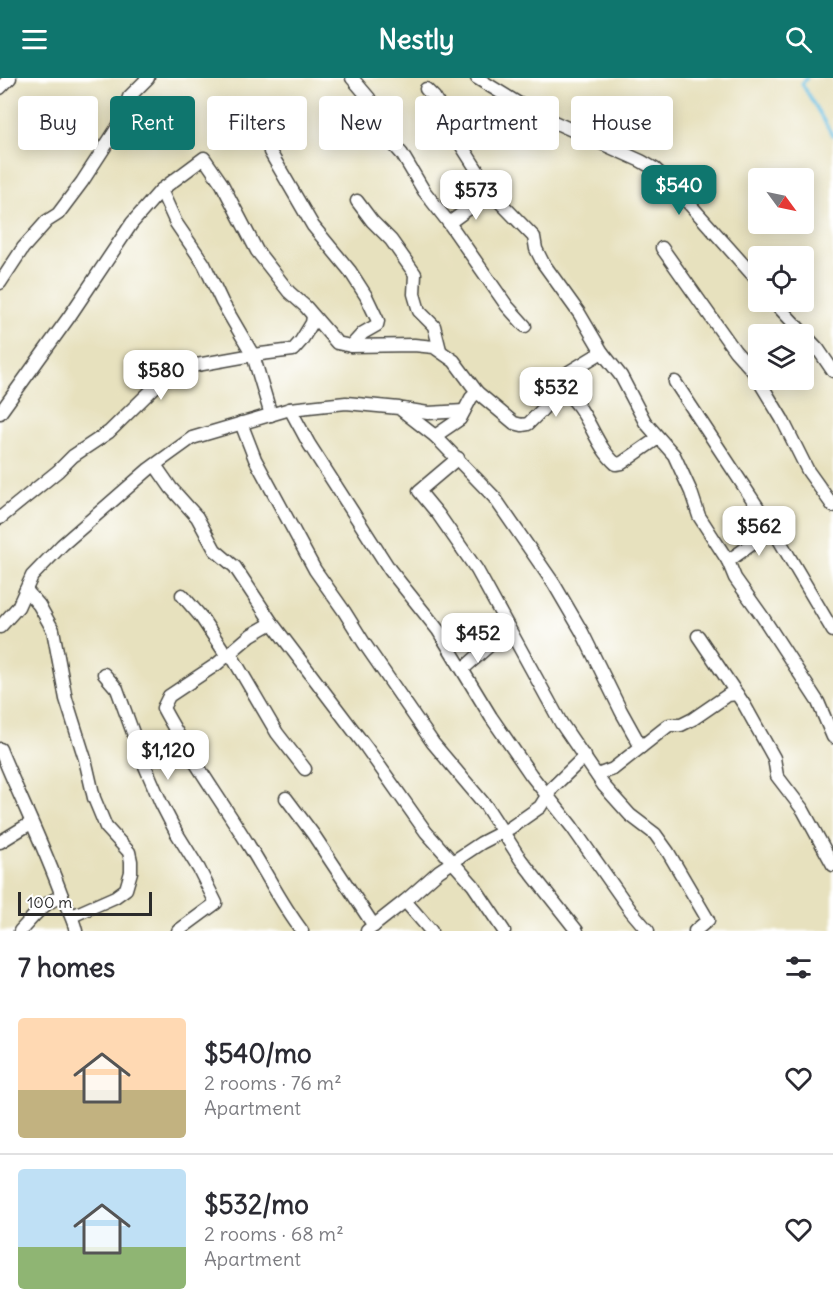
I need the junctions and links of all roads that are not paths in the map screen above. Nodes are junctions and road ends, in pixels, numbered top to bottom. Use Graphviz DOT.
graph roads {
  1 [pos="10,78"];
  2 [pos="148,78"];
  3 [pos="352,78"];
  4 [pos="477,78"];
  5 [pos="0,88"];
  6 [pos="426,89"];
  7 [pos="270,152"];
  8 [pos="161,190"];
  9 [pos="493,195"];
  10 [pos="357,201"];
  11 [pos="449,223"];
  12 [pos="662,248"];
  13 [pos="748,270"];
  14 [pos="0,283"];
  15 [pos="783,312"];
  16 [pos="313,316"];
  17 [pos="525,326"];
  18 [pos="351,346"];
  19 [pos="818,349"];
  20 [pos="440,350"];
  21 [pos="602,352"];
  22 [pos="253,354"];
  23 [pos="833,357"];
  24 [pos="833,370"];
  25 [pos="675,382"];
  26 [pos="560,389"];
  27 [pos="477,392"];
  28 [pos="399,408"];
  29 [pos="290,410"];
  30 [pos="464,411"];
  31 [pos="0,413"];
  32 [pos="428,414"];
  33 [pos="271,415"];
  34 [pos="241,423"];
  35 [pos="430,432"];
  36 [pos="658,438"];
  37 [pos="458,458"];
  38 [pos="154,465"];
  39 [pos="833,506"];
  40 [pos="0,518"];
  41 [pos="772,530"];
  42 [pos="728,561"];
  43 [pos="26,590"];
  44 [pos="182,595"];
  45 [pos="272,623"];
  46 [pos="0,627"];
  47 [pos="507,629"];
  48 [pos="833,631"];
  49 [pos="698,636"];
  50 [pos="229,655"];
  51 [pos="463,669"];
  52 [pos="104,674"];
  53 [pos="737,694"];
  54 [pos="833,737"];
  55 [pos="641,747"];
  56 [pos="0,749"];
  57 [pos="585,756"];
  58 [pos="305,769"];
  59 [pos="597,776"];
  60 [pos="547,797"];
  61 [pos="286,798"];
  62 [pos="31,823"];
  63 [pos="501,831"];
  64 [pos="0,842"];
  65 [pos="452,863"];
  66 [pos="833,865"];
  67 [pos="62,896"];
  68 [pos="405,901"];
  69 [pos="72,916"];
  70 [pos="371,928"];
  71 [pos="20,931"];
  72 [pos="76,931"];
  73 [pos="178,931"];
  74 [pos="302,931"];
  75 [pos="431,931"];
  76 [pos="504,931"];
  77 [pos="577,931"];
  78 [pos="648,931"];
  79 [pos="695,931"];
  1 -- 5 [label="street"];
  2 -- 14 [label="street"];
  3 -- 11 [label="street"];
  4 -- 13 [label="street"];
  6 -- 9 [label="street"];
  7 -- 18 [label="street"];
  8 -- 16 [label="street"];
  8 -- 22 [label="street"];
  8 -- 31 [label="street"];
  9 -- 11 [label="street"];
  9 -- 21 [label="street"];
  10 -- 20 [label="street"];
  11 -- 17 [label="street"];
  12 -- 39 [label="street"];
  15 -- 19 [label="street"];
  16 -- 18 [label="street"];
  16 -- 22 [label="street"];
  18 -- 20 [label="street"];
  19 -- 23 [label="street"];
  19 -- 24 [label="street"];
  20 -- 27 [label="street"];
  21 -- 26 [label="street"];
  21 -- 36 [label="street"];
  22 -- 33 [label="street"];
  22 -- 40 [label="street"];
  25 -- 41 [label="street"];
  26 -- 27 [label="street"];
  26 -- 36 [label="street"];
  27 -- 30 [label="street"];
  28 -- 29 [label="street"];
  28 -- 32 [label="street"];
  28 -- 35 [label="street"];
  29 -- 33 [label="street"];
  29 -- 51 [label="street"];
  30 -- 32 [label="street"];
  30 -- 35 [label="street"];
  32 -- 35 [label="street"];
  33 -- 34 [label="street"];
  34 -- 38 [label="street"];
  34 -- 63 [label="street"];
  35 -- 37 [label="street"];
  36 -- 42 [label="street"];
  37 -- 47 [label="street"];
  37 -- 55 [label="street"];
  38 -- 43 [label="street"];
  38 -- 45 [label="street"];
  41 -- 42 [label="street"];
  41 -- 48 [label="street"];
  42 -- 54 [label="street"];
  43 -- 46 [label="street"];
  43 -- 69 [label="street"];
  44 -- 50 [label="street"];
  45 -- 50 [label="street"];
  45 -- 65 [label="street"];
  47 -- 51 [label="street"];
  47 -- 57 [label="street"];
  49 -- 53 [label="street"];
  50 -- 58 [label="street"];
  50 -- 74 [label="street"];
  51 -- 60 [label="street"];
  52 -- 73 [label="street"];
  53 -- 55 [label="street"];
  53 -- 66 [label="street"];
  55 -- 59 [label="street"];
  56 -- 62 [label="street"];
  57 -- 59 [label="street"];
  57 -- 60 [label="street"];
  59 -- 79 [label="street"];
  60 -- 63 [label="street"];
  60 -- 78 [label="street"];
  61 -- 70 [label="street"];
  62 -- 64 [label="street"];
  62 -- 67 [label="street"];
  63 -- 65 [label="street"];
  63 -- 77 [label="street"];
  65 -- 68 [label="street"];
  65 -- 76 [label="street"];
  67 -- 69 [label="street"];
  67 -- 71 [label="street"];
  68 -- 70 [label="street"];
  68 -- 75 [label="street"];
  69 -- 72 [label="street"];
}
